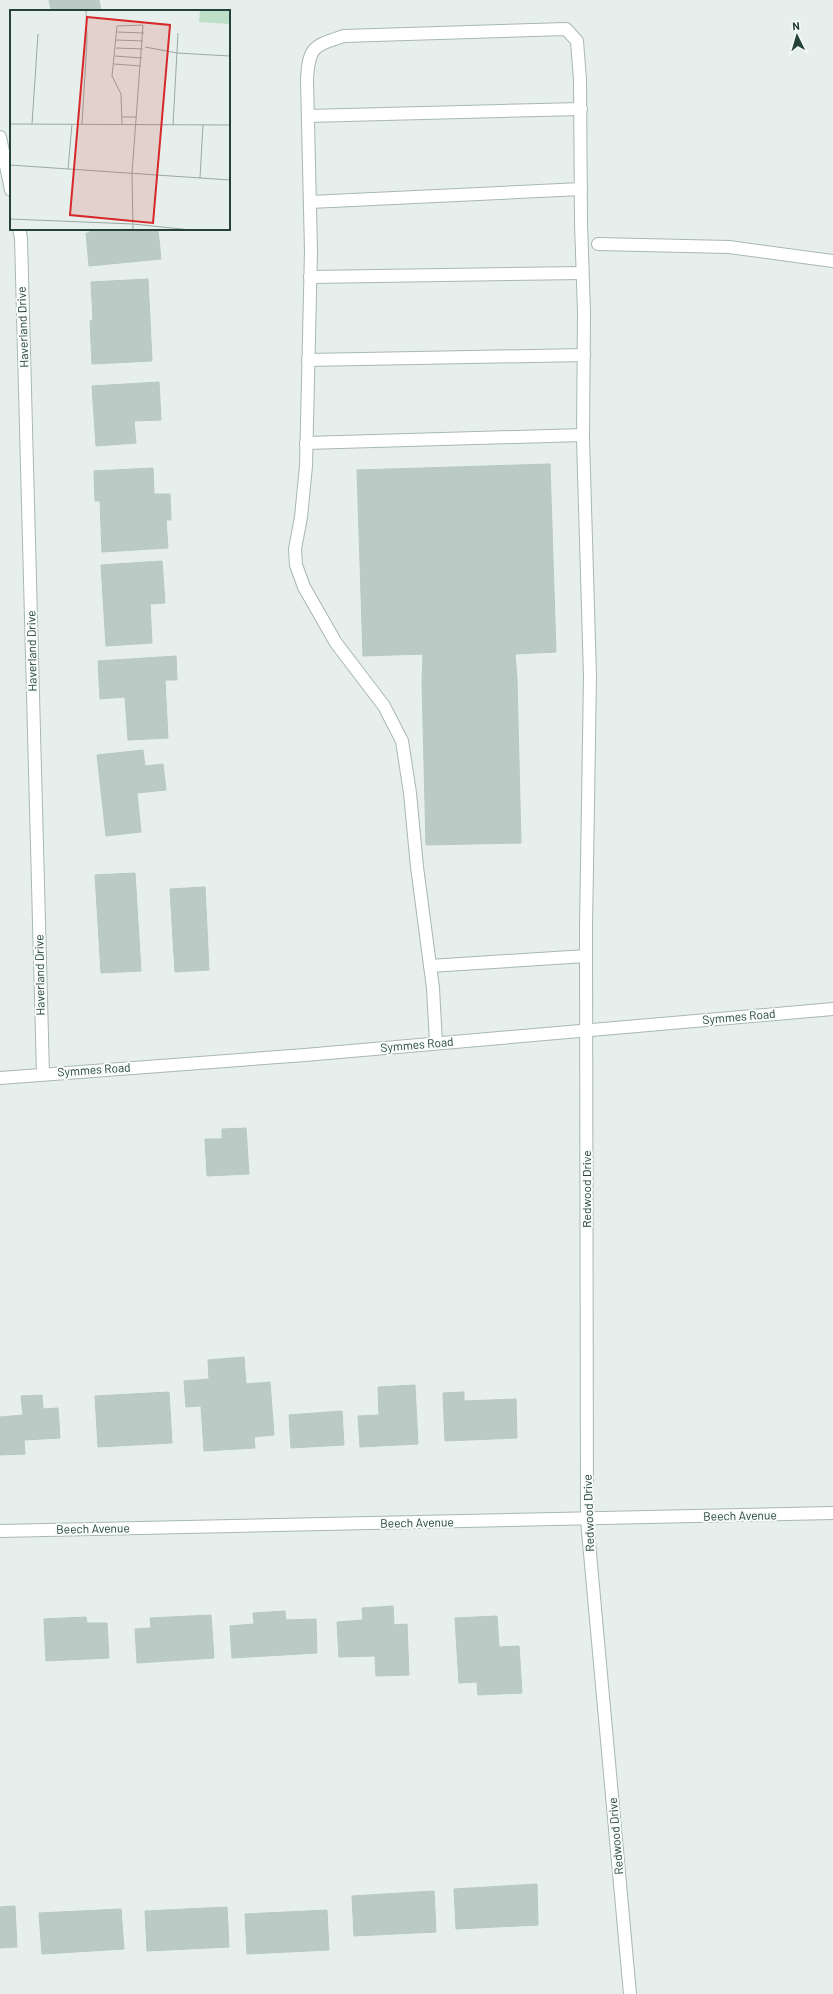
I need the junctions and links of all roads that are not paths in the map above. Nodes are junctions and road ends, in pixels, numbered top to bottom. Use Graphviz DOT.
graph roads {
  1 [pos="581,109"];
  2 [pos="308,116"];
  3 [pos="0,137"];
  4 [pos="10,185"];
  5 [pos="581,189"];
  6 [pos="310,202"];
  7 [pos="19,230"];
  8 [pos="598,244"];
  9 [pos="833,261"];
  10 [pos="582,273"];
  11 [pos="310,277"];
  12 [pos="584,355"];
  13 [pos="308,360"];
  14 [pos="583,435"];
  15 [pos="306,443"];
  16 [pos="586,956"];
  17 [pos="430,966"];
  18 [pos="833,1009"];
  19 [pos="587,1030"];
  20 [pos="436,1043"];
  21 [pos="43,1074"];
  22 [pos="0,1078"];
  23 [pos="833,1513"];
  24 [pos="587,1520"];
  25 [pos="0,1530"];
  26 [pos="630,1994"];
  1 -- 2 [label="street"];
  1 -- 2 [label="street, Redwood Drive"];
  1 -- 5 [label="street, Redwood Drive"];
  2 -- 6 [label="street, Redwood Drive"];
  3 -- 4 [label="street"];
  5 -- 6 [label="street"];
  5 -- 10 [label="street, Redwood Drive"];
  6 -- 11 [label="street, Redwood Drive"];
  7 -- 21 [label="street, Haverland Drive"];
  8 -- 9 [label="street"];
  10 -- 11 [label="street"];
  10 -- 12 [label="street, Redwood Drive"];
  11 -- 13 [label="street, Redwood Drive"];
  12 -- 13 [label="street"];
  12 -- 14 [label="street, Redwood Drive"];
  13 -- 15 [label="street, Redwood Drive"];
  14 -- 15 [label="street"];
  14 -- 16 [label="street, Redwood Drive"];
  15 -- 17 [label="street, Redwood Drive"];
  16 -- 17 [label="street"];
  16 -- 19 [label="street, Redwood Drive"];
  17 -- 20 [label="street, Redwood Drive"];
  18 -- 19 [label="street, Symmes Road"];
  19 -- 20 [label="street, Symmes Road"];
  19 -- 24 [label="street, Redwood Drive"];
  20 -- 21 [label="street, Symmes Road"];
  21 -- 22 [label="street, Symmes Road"];
  23 -- 24 [label="street, Beech Avenue"];
  24 -- 25 [label="street, Beech Avenue"];
  24 -- 26 [label="street, Redwood Drive"];
}
